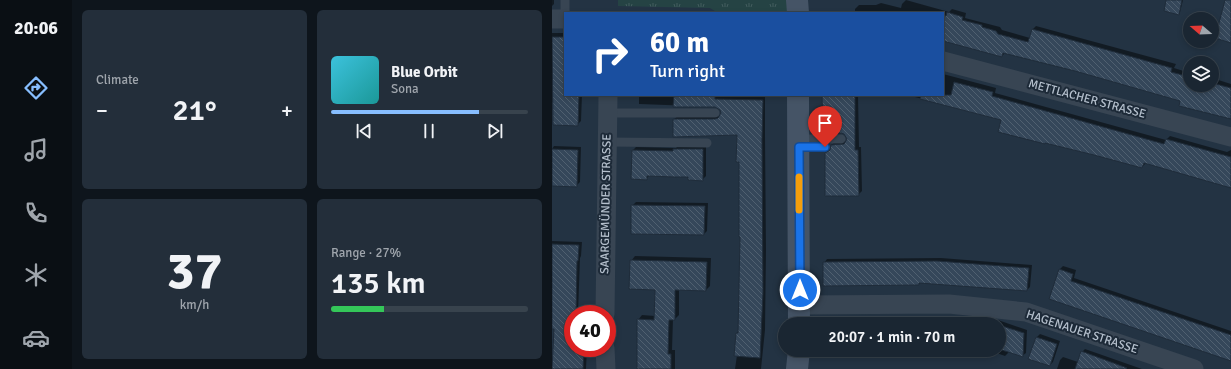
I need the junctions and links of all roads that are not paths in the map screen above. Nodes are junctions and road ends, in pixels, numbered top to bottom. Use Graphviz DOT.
graph roads {
  1 [pos="565,0"];
  2 [pos="797,0"];
  3 [pos="566,12"];
  4 [pos="798,12"];
  5 [pos="552,19"];
  6 [pos="564,20"];
  7 [pos="944,62"];
  8 [pos="798,96"];
  9 [pos="608,104"];
  10 [pos="714,113"];
  11 [pos="1231,137"];
  12 [pos="841,139"];
  13 [pos="607,142"];
  14 [pos="707,143"];
  15 [pos="799,143"];
  16 [pos="825,147"];
  17 [pos="605,305"];
  18 [pos="800,314"];
  19 [pos="605,357"];
  20 [pos="798,357"];
  21 [pos="606,369"];
  22 [pos="797,369"];
  23 [pos="1194,369"];
  1 -- 3 [label="lane"];
  2 -- 4 [label="street"];
  5 -- 6 [label="street"];
  7 -- 11 [label="street, METTLACHER STRASSE"];
  8 -- 15 [label="street"];
  9 -- 10 [label="lane"];
  9 -- 13 [label="street, SAARGEMÜNDER STRASSE"];
  12 -- 15 [label="lane"];
  13 -- 14 [label="lane"];
  13 -- 17 [label="street, SAARGEMÜNDER STRASSE"];
  15 -- 16 [label="lane"];
  15 -- 18 [label="street"];
  18 -- 23 [label="street, HAGENAUER STRASSE"];
  19 -- 21 [label="street"];
  20 -- 22 [label="street"];
}
